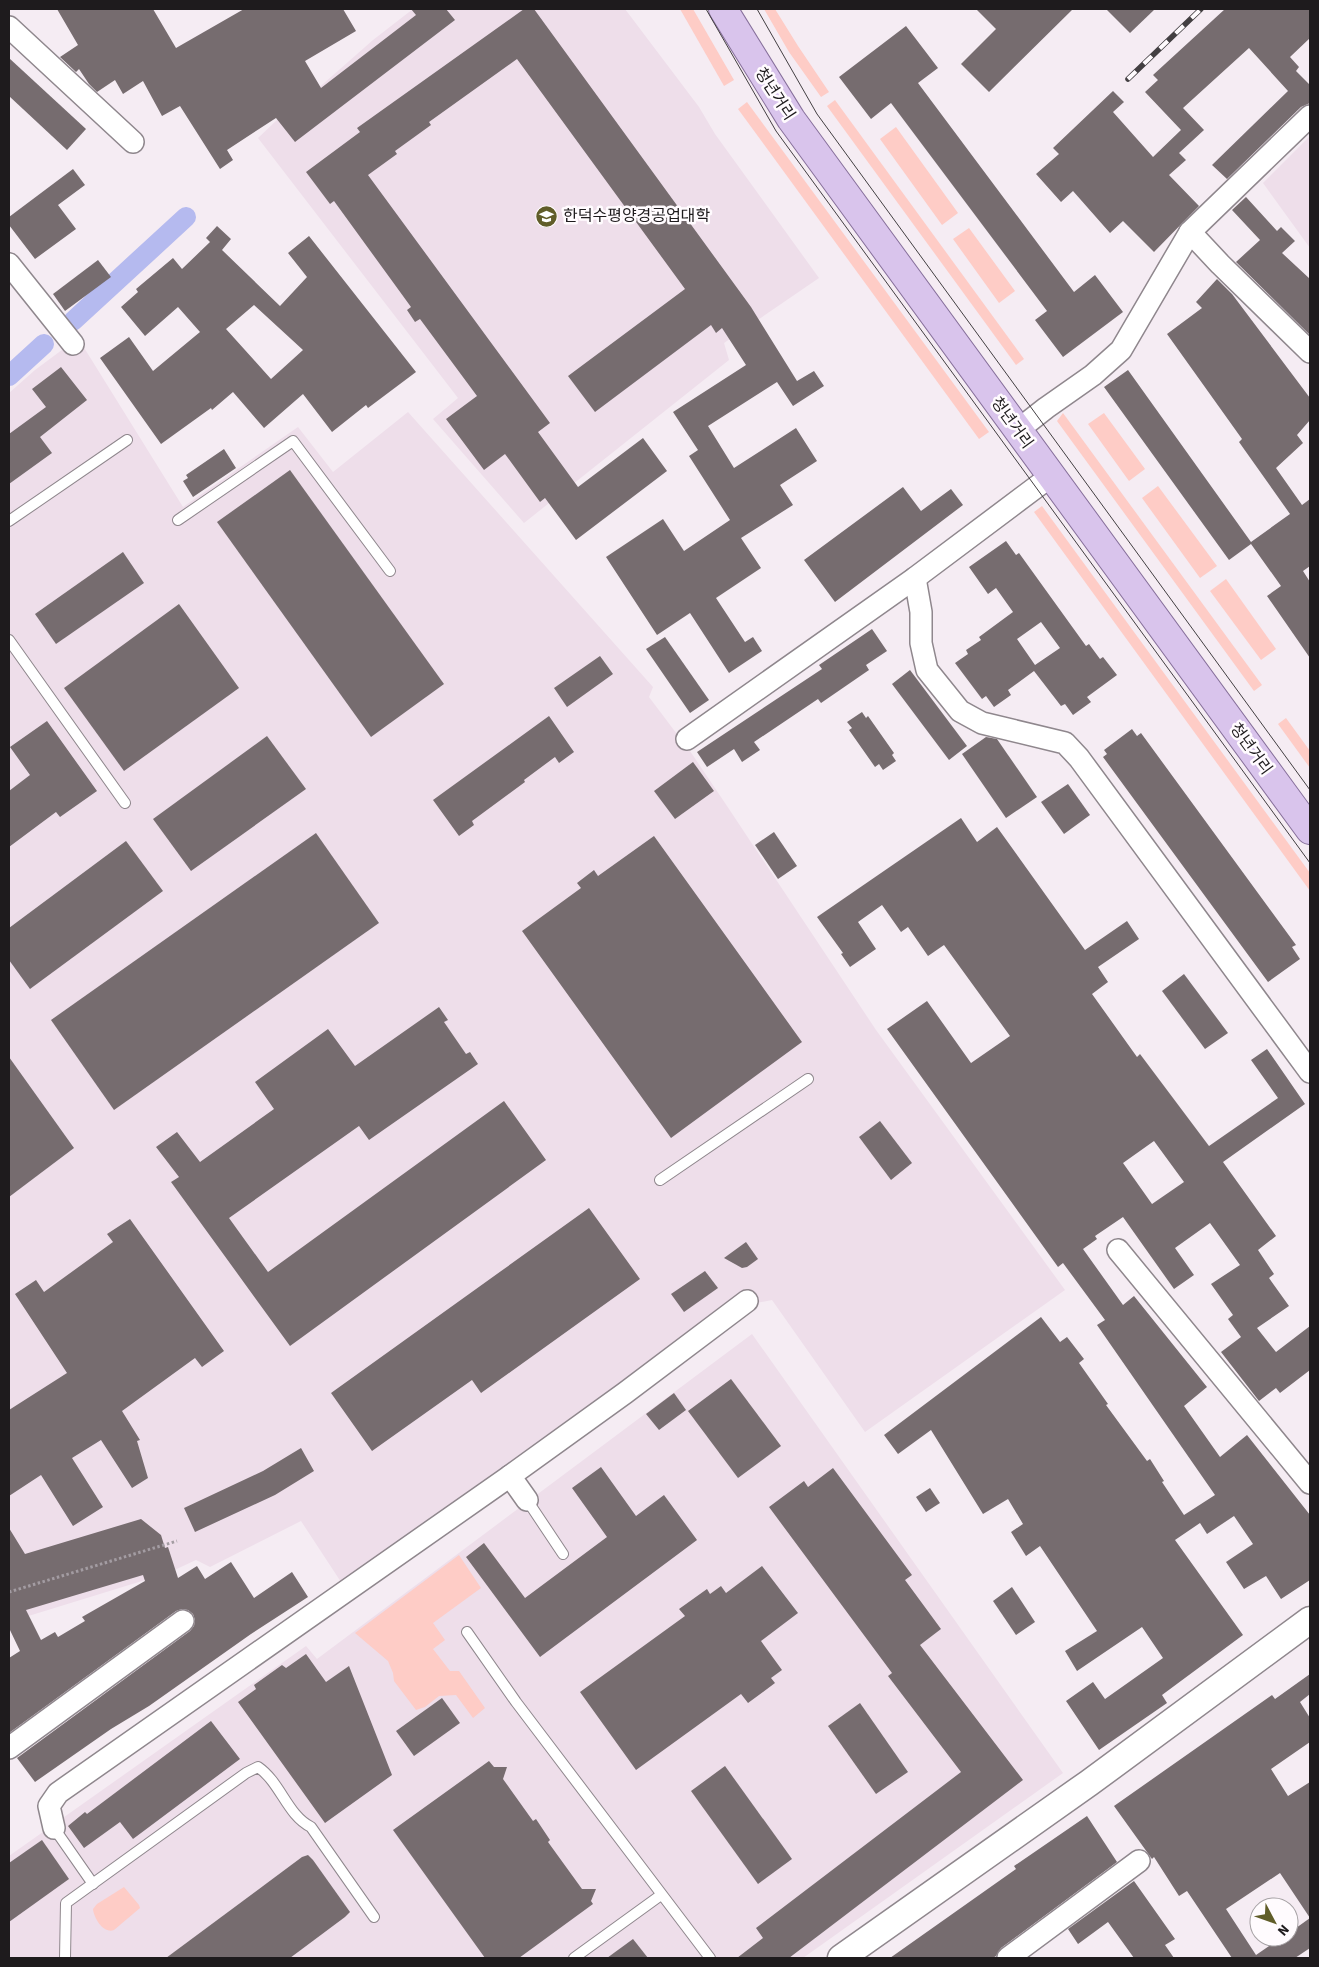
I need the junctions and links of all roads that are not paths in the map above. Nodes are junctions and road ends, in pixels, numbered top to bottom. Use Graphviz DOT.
graph roads {
  1 [pos="723,9"];
  2 [pos="9,27"];
  3 [pos="1310,116"];
  4 [pos="133,142"];
  5 [pos="1190,232"];
  6 [pos="9,267"];
  7 [pos="73,344"];
  8 [pos="1310,352"];
  9 [pos="1018,430"];
  10 [pos="127,440"];
  11 [pos="1051,476"];
  12 [pos="178,520"];
  13 [pos="9,521"];
  14 [pos="390,571"];
  15 [pos="915,578"];
  16 [pos="9,640"];
  17 [pos="687,739"];
  18 [pos="125,803"];
  19 [pos="1310,830"];
  20 [pos="1310,1072"];
  21 [pos="808,1079"];
  22 [pos="660,1180"];
  23 [pos="1118,1250"];
  24 [pos="746,1301"];
  25 [pos="510,1476"];
  26 [pos="1310,1483"];
  27 [pos="527,1500"];
  28 [pos="563,1554"];
  29 [pos="1310,1620"];
  30 [pos="183,1621"];
  31 [pos="467,1632"];
  32 [pos="9,1748"];
  33 [pos="54,1828"];
  34 [pos="1139,1861"];
  35 [pos="93,1884"];
  36 [pos="660,1895"];
  37 [pos="374,1917"];
  38 [pos="66,1958"];
  39 [pos="574,1958"];
  40 [pos="710,1958"];
  41 [pos="841,1958"];
  42 [pos="1008,1958"];
  1 -- 9 [label="main road, 청년거리"];
  2 -- 4 [label="street"];
  3 -- 5 [label="street"];
  5 -- 8 [label="street"];
  5 -- 9 [label="street"];
  6 -- 7 [label="street"];
  9 -- 11 [label="main road, 청년거리"];
  10 -- 13 [label="lane"];
  11 -- 15 [label="street"];
  11 -- 19 [label="main road, 청년거리"];
  12 -- 14 [label="lane"];
  15 -- 17 [label="street"];
  15 -- 20 [label="street"];
  16 -- 18 [label="lane"];
  21 -- 22 [label="lane"];
  23 -- 26 [label="street"];
  24 -- 25 [label="street"];
  25 -- 27 [label="street"];
  25 -- 33 [label="street"];
  27 -- 28 [label="lane"];
  29 -- 41 [label="street"];
  30 -- 32 [label="street"];
  31 -- 36 [label="lane"];
  33 -- 35 [label="lane"];
  34 -- 42 [label="street"];
  35 -- 37 [label="lane"];
  35 -- 38 [label="lane"];
  36 -- 39 [label="lane"];
  36 -- 40 [label="lane"];
}
